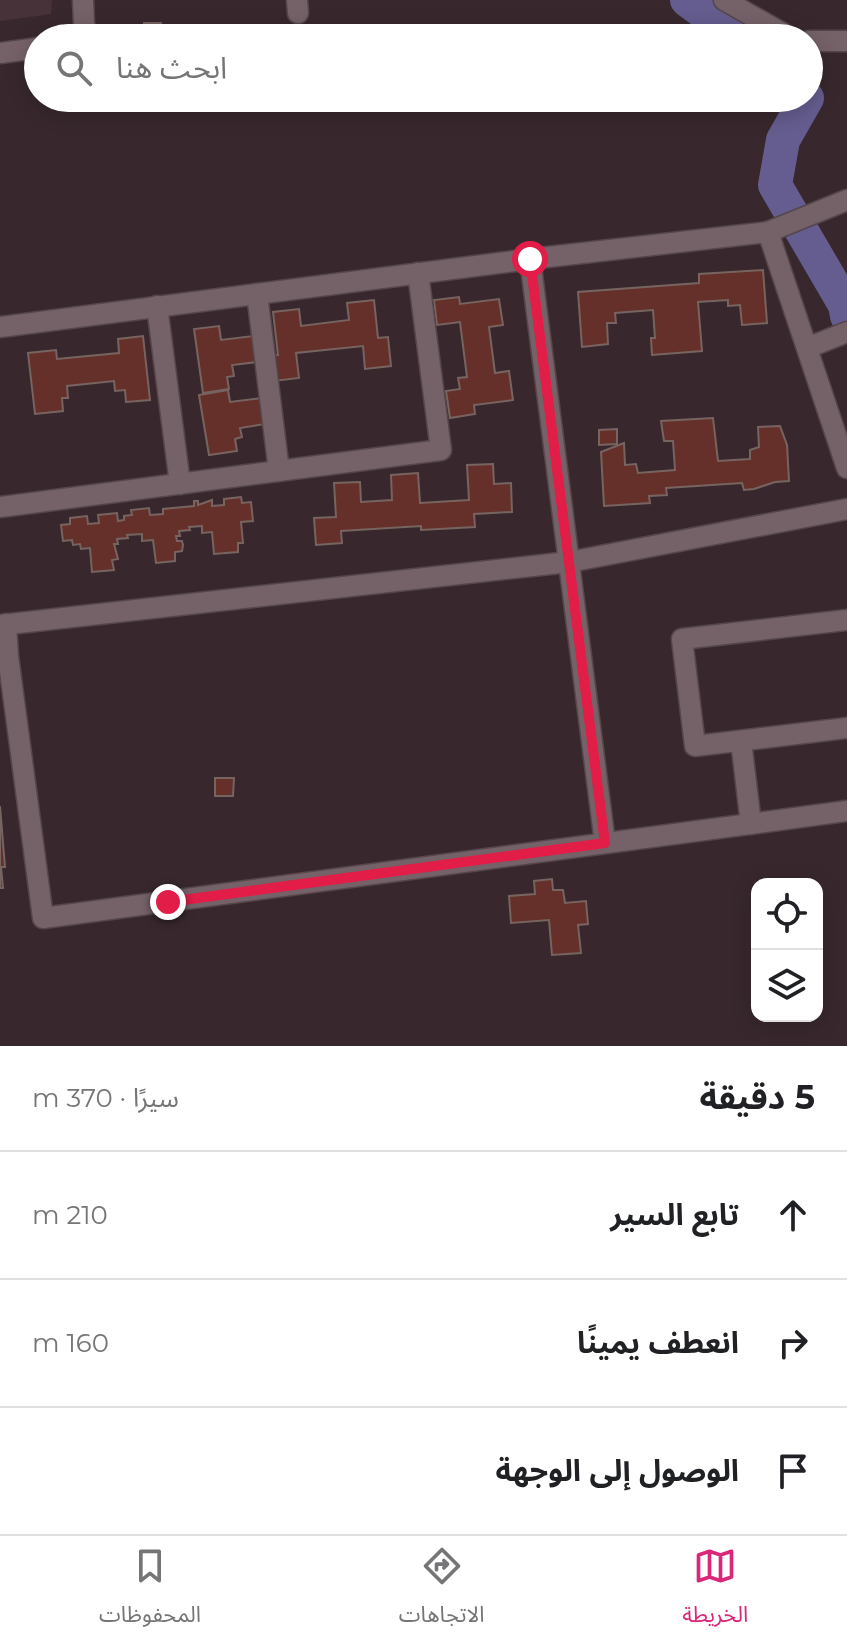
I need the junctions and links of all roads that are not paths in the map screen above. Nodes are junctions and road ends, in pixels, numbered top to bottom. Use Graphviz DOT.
graph roads {
  1 [pos="83,0"];
  2 [pos="724,0"];
  3 [pos="84,24"];
  4 [pos="766,24"];
  5 [pos="823,41"];
  6 [pos="847,41"];
  7 [pos="24,50"];
  8 [pos="0,53"];
  9 [pos="847,200"];
  10 [pos="768,232"];
  11 [pos="530,259"];
  12 [pos="418,273"];
  13 [pos="257,294"];
  14 [pos="157,306"];
  15 [pos="0,327"];
  16 [pos="847,332"];
  17 [pos="807,348"];
  18 [pos="847,468"];
  19 [pos="279,471"];
  20 [pos="180,484"];
  21 [pos="0,507"];
  22 [pos="847,509"];
  23 [pos="569,562"];
  24 [pos="847,620"];
  25 [pos="3,624"];
  26 [pos="847,728"];
  27 [pos="741,741"];
  28 [pos="847,811"];
  29 [pos="751,824"];
  30 [pos="605,843"];
  1 -- 3 [label="street"];
  2 -- 4 [label="street"];
  5 -- 6 [label="street"];
  7 -- 8 [label="street"];
  9 -- 10 [label="street"];
  10 -- 11 [label="street"];
  10 -- 17 [label="street"];
  11 -- 12 [label="street"];
  11 -- 23 [label="street"];
  12 -- 13 [label="street"];
  12 -- 19 [label="street"];
  13 -- 14 [label="street"];
  13 -- 19 [label="street"];
  14 -- 15 [label="street"];
  14 -- 20 [label="street"];
  16 -- 17 [label="street"];
  17 -- 18 [label="street"];
  19 -- 20 [label="street"];
  20 -- 21 [label="street"];
  22 -- 23 [label="street"];
  23 -- 25 [label="street"];
  23 -- 30 [label="street"];
  24 -- 27 [label="street"];
  25 -- 30 [label="street"];
  26 -- 27 [label="street"];
  27 -- 29 [label="street"];
  28 -- 29 [label="street"];
  29 -- 30 [label="street"];
}
